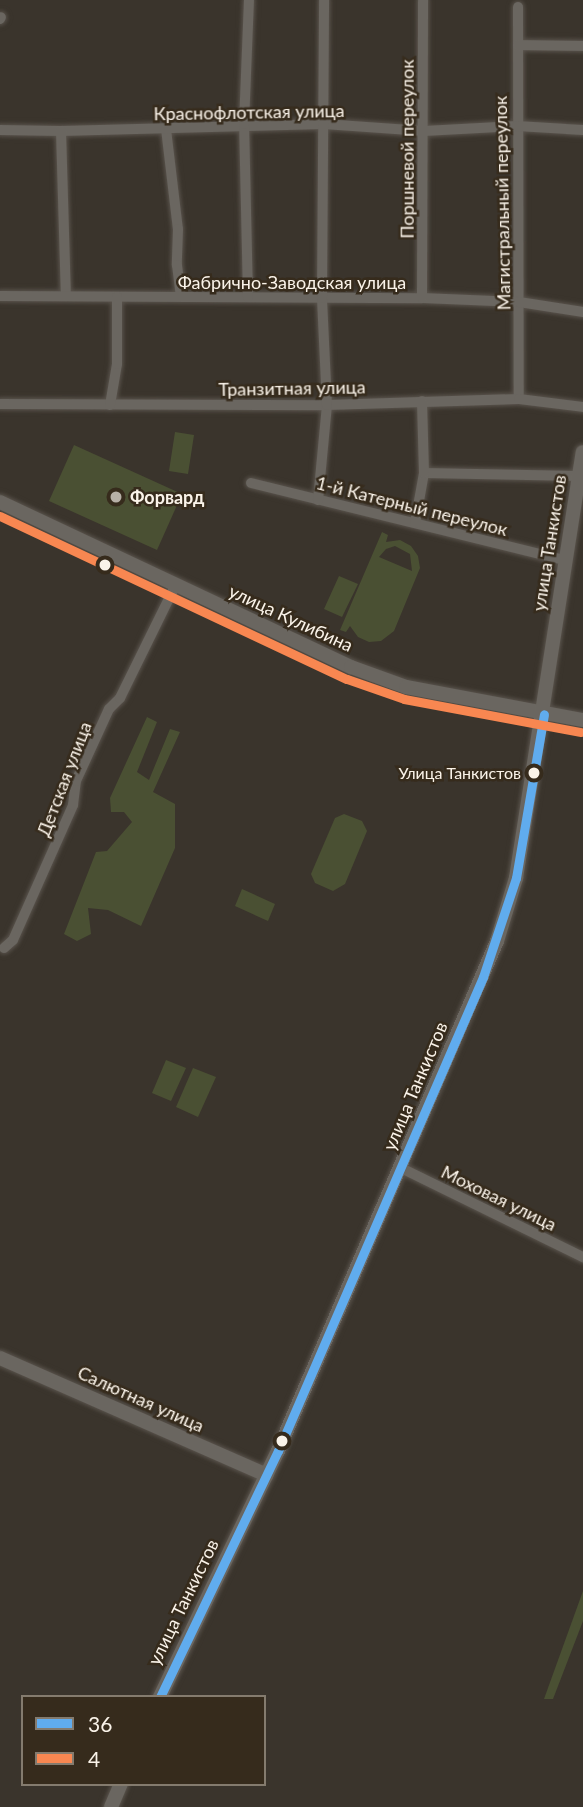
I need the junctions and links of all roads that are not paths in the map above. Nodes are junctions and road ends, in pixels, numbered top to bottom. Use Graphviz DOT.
graph roads {
  1 [pos="249,0"];
  2 [pos="324,0"];
  3 [pos="423,0"];
  4 [pos="518,7"];
  5 [pos="517,46"];
  6 [pos="583,46"];
  7 [pos="244,124"];
  8 [pos="324,124"];
  9 [pos="517,126"];
  10 [pos="166,129"];
  11 [pos="0,130"];
  12 [pos="583,130"];
  13 [pos="61,131"];
  14 [pos="424,131"];
  15 [pos="0,296"];
  16 [pos="66,296"];
  17 [pos="117,297"];
  18 [pos="181,297"];
  19 [pos="248,297"];
  20 [pos="322,298"];
  21 [pos="422,298"];
  22 [pos="519,302"];
  23 [pos="583,312"];
  24 [pos="519,399"];
  25 [pos="422,401"];
  26 [pos="0,404"];
  27 [pos="110,405"];
  28 [pos="327,405"];
  29 [pos="583,407"];
  30 [pos="583,452"];
  31 [pos="424,473"];
  32 [pos="579,476"];
  33 [pos="251,483"];
  34 [pos="318,500"];
  35 [pos="0,502"];
  36 [pos="578,509"];
  37 [pos="415,523"];
  38 [pos="565,561"];
  39 [pos="175,586"];
  40 [pos="544,714"];
  41 [pos="583,720"];
  42 [pos="4,948"];
  43 [pos="401,1168"];
  44 [pos="583,1257"];
  45 [pos="0,1358"];
  46 [pos="266,1475"];
  47 [pos="161,1695"];
  48 [pos="120,1786"];
  49 [pos="111,1807"];
  1 -- 7 [label="street"];
  2 -- 8 [label="street"];
  3 -- 14 [label="street, Поршневой переулок"];
  4 -- 5 [label="street, Магистральный переулок"];
  5 -- 6 [label="street"];
  5 -- 9 [label="street, Магистральный переулок"];
  7 -- 8 [label="street, Краснофлотская улица"];
  7 -- 10 [label="street, Краснофлотская улица"];
  7 -- 19 [label="street"];
  8 -- 14 [label="street, Краснофлотская улица"];
  8 -- 20 [label="street"];
  9 -- 12 [label="street, Краснофлотская улица"];
  9 -- 14 [label="street, Краснофлотская улица"];
  9 -- 22 [label="street, Магистральный переулок"];
  10 -- 13 [label="street, Краснофлотская улица"];
  10 -- 18 [label="street"];
  11 -- 13 [label="street, Краснофлотская улица"];
  13 -- 16 [label="street"];
  14 -- 21 [label="street, Поршневой переулок"];
  15 -- 16 [label="street, Фабрично-Заводская улица"];
  16 -- 17 [label="street, Фабрично-Заводская улица"];
  17 -- 18 [label="street, Фабрично-Заводская улица"];
  17 -- 27 [label="street"];
  18 -- 19 [label="street, Фабрично-Заводская улица"];
  19 -- 20 [label="street, Фабрично-Заводская улица"];
  20 -- 21 [label="street, Фабрично-Заводская улица"];
  20 -- 28 [label="street"];
  21 -- 22 [label="street, Фабрично-Заводская улица"];
  22 -- 23 [label="street, Фабрично-Заводская улица"];
  22 -- 24 [label="street, Магистральный переулок"];
  24 -- 25 [label="street, Транзитная улица"];
  24 -- 29 [label="street, Транзитная улица"];
  25 -- 28 [label="street, Транзитная улица"];
  25 -- 31 [label="street"];
  26 -- 27 [label="street, Транзитная улица"];
  27 -- 28 [label="street, Транзитная улица"];
  28 -- 34 [label="street"];
  30 -- 32 [label="street, улица Танкистов"];
  31 -- 32 [label="street"];
  31 -- 37 [label="street"];
  32 -- 36 [label="street, улица Танкистов"];
  33 -- 34 [label="street, 1-й Катерный переулок"];
  34 -- 37 [label="street, 1-й Катерный переулок"];
  35 -- 39 [label="street, улица Кулибина"];
  36 -- 38 [label="street, улица Танкистов"];
  37 -- 38 [label="street, 1-й Катерный переулок"];
  38 -- 40 [label="street, улица Танкистов"];
  39 -- 40 [label="street, улица Кулибина"];
  39 -- 42 [label="street, Детская улица"];
  40 -- 41 [label="street, улица Кулибина"];
  40 -- 43 [label="street, улица Танкистов"];
  43 -- 44 [label="street, Моховая улица"];
  43 -- 46 [label="street, улица Танкистов"];
  45 -- 46 [label="street, Салютная улица"];
  46 -- 47 [label="street, улица Танкистов"];
  48 -- 49 [label="street"];
}
